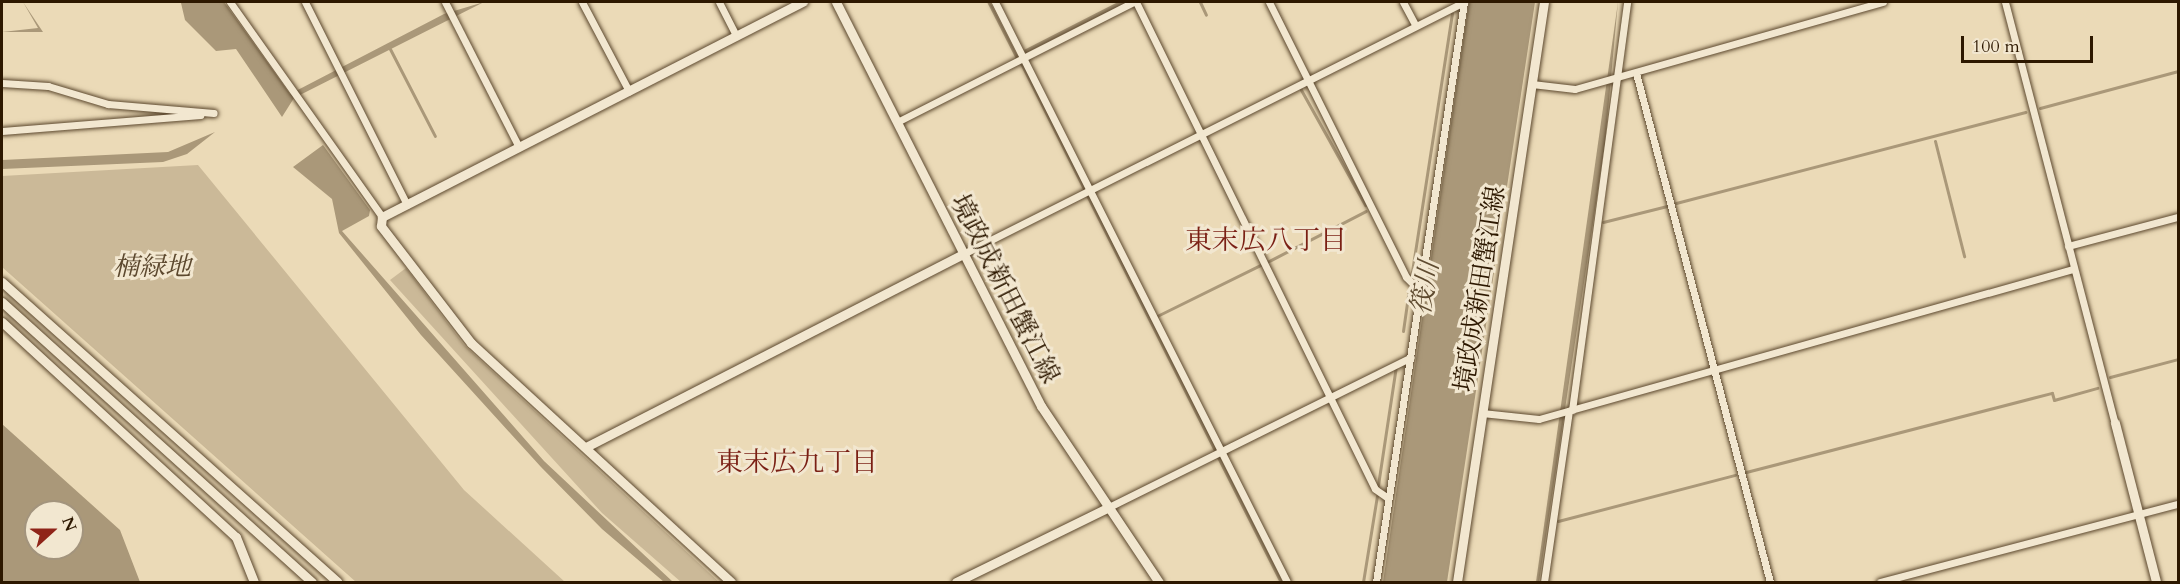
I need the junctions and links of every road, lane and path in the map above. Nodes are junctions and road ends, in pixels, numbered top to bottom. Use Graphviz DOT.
graph roads {
  1 [pos="230,2"];
  2 [pos="304,2"];
  3 [pos="445,2"];
  4 [pos="582,2"];
  5 [pos="719,2"];
  6 [pos="803,2"];
  7 [pos="837,2"];
  8 [pos="995,2"];
  9 [pos="1133,2"];
  10 [pos="1269,2"];
  11 [pos="1404,2"];
  12 [pos="1464,2"];
  13 [pos="1544,2"];
  14 [pos="1627,2"];
  15 [pos="1883,2"];
  16 [pos="2005,2"];
  17 [pos="1415,25"];
  18 [pos="736,36"];
  19 [pos="1024,58"];
  20 [pos="1636,73"];
  21 [pos="1619,78"];
  22 [pos="1307,79"];
  23 [pos="2,83"];
  24 [pos="1532,84"];
  25 [pos="629,91"];
  26 [pos="897,122"];
  27 [pos="2,131"];
  28 [pos="1199,135"];
  29 [pos="519,147"];
  30 [pos="1090,189"];
  31 [pos="407,205"];
  32 [pos="382,217"];
  33 [pos="2178,217"];
  34 [pos="2068,246"];
  35 [pos="963,254"];
  36 [pos="2073,269"];
  37 [pos="2,282"];
  38 [pos="1421,292"];
  39 [pos="2,302"];
  40 [pos="2,322"];
  41 [pos="1411,357"];
  42 [pos="1715,370"];
  43 [pos="1330,395"];
  44 [pos="1567,412"];
  45 [pos="1482,413"];
  46 [pos="2115,423"];
  47 [pos="586,447"];
  48 [pos="1220,449"];
  49 [pos="1388,498"];
  50 [pos="2178,504"];
  51 [pos="1105,509"];
  52 [pos="2139,515"];
  53 [pos="254,582"];
  54 [pos="312,582"];
  55 [pos="337,582"];
  56 [pos="731,582"];
  57 [pos="956,582"];
  58 [pos="1159,582"];
  59 [pos="1287,582"];
  60 [pos="1376,582"];
  61 [pos="1457,582"];
  62 [pos="1544,582"];
  63 [pos="1770,582"];
  64 [pos="1881,582"];
  65 [pos="2156,582"];
  1 -- 32 [label="street"];
  2 -- 31 [label="street"];
  3 -- 29 [label="street"];
  4 -- 25 [label="street"];
  5 -- 18 [label="street"];
  6 -- 18 [label="street"];
  7 -- 26 [label="street, 境政成新田蟹江線"];
  8 -- 19 [label="street"];
  9 -- 19 [label="street"];
  9 -- 28 [label="street"];
  10 -- 22 [label="street"];
  11 -- 17 [label="street"];
  12 -- 17 [label="street"];
  12 -- 38 [label="street"];
  13 -- 24 [label="street, 境政成新田蟹江線"];
  14 -- 21 [label="street"];
  15 -- 20 [label="street"];
  16 -- 34 [label="street"];
  17 -- 22 [label="street"];
  18 -- 25 [label="street"];
  19 -- 26 [label="street"];
  19 -- 30 [label="street"];
  20 -- 21 [label="street"];
  20 -- 42 [label="street"];
  21 -- 24 [label="street"];
  21 -- 44 [label="street"];
  22 -- 28 [label="street"];
  22 -- 38 [label="street"];
  23 -- 27 [label="street"];
  24 -- 45 [label="street, 境政成新田蟹江線"];
  25 -- 29 [label="street"];
  26 -- 35 [label="street, 境政成新田蟹江線"];
  28 -- 30 [label="street"];
  28 -- 43 [label="street"];
  29 -- 31 [label="street"];
  30 -- 35 [label="street"];
  30 -- 48 [label="street"];
  31 -- 32 [label="street"];
  32 -- 47 [label="street"];
  33 -- 34 [label="street"];
  34 -- 36 [label="street"];
  35 -- 47 [label="street"];
  35 -- 51 [label="street, 境政成新田蟹江線"];
  36 -- 42 [label="street"];
  36 -- 46 [label="street"];
  37 -- 55 [label="street"];
  38 -- 41 [label="street"];
  39 -- 54 [label="street"];
  40 -- 53 [label="street"];
  41 -- 43 [label="street"];
  41 -- 49 [label="street"];
  42 -- 44 [label="street"];
  42 -- 63 [label="street"];
  43 -- 48 [label="street"];
  43 -- 49 [label="street"];
  44 -- 45 [label="street"];
  44 -- 62 [label="street"];
  45 -- 61 [label="street, 境政成新田蟹江線"];
  46 -- 52 [label="street"];
  47 -- 56 [label="street"];
  48 -- 51 [label="street"];
  48 -- 59 [label="street"];
  49 -- 60 [label="street"];
  50 -- 52 [label="street"];
  51 -- 57 [label="street"];
  51 -- 58 [label="street, 境政成新田蟹江線"];
  52 -- 64 [label="street"];
  52 -- 65 [label="street"];
}
